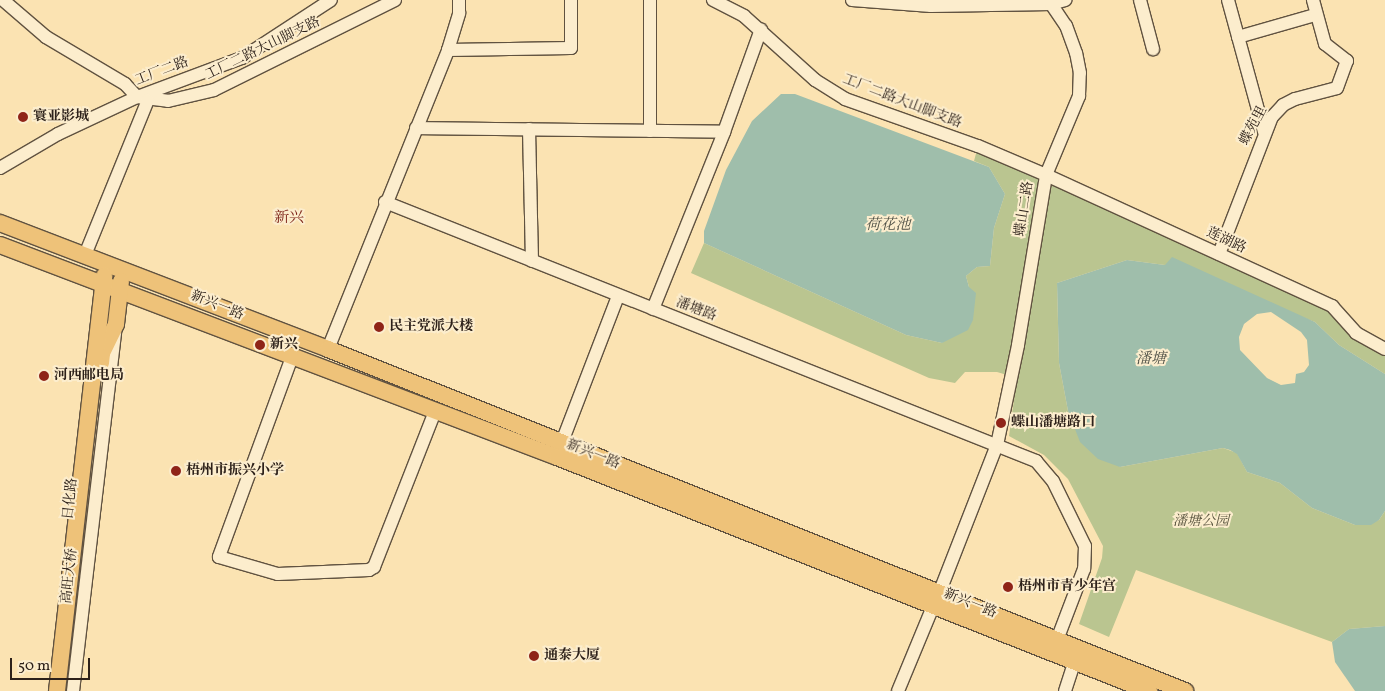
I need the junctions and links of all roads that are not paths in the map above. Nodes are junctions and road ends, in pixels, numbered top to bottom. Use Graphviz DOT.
graph roads {
  1 [pos="3,0"];
  2 [pos="331,0"];
  3 [pos="395,0"];
  4 [pos="459,0"];
  5 [pos="571,0"];
  6 [pos="650,0"];
  7 [pos="713,0"];
  8 [pos="852,0"];
  9 [pos="1065,0"];
  10 [pos="1140,0"];
  11 [pos="1228,0"];
  12 [pos="1313,0"];
  13 [pos="1047,2"];
  14 [pos="1316,15"];
  15 [pos="761,29"];
  16 [pos="1238,37"];
  17 [pos="1153,48"];
  18 [pos="448,50"];
  19 [pos="143,98"];
  20 [pos="416,128"];
  21 [pos="529,129"];
  22 [pos="650,131"];
  23 [pos="724,132"];
  24 [pos="1264,132"];
  25 [pos="0,168"];
  26 [pos="1046,175"];
  27 [pos="385,202"];
  28 [pos="0,223"];
  29 [pos="0,245"];
  30 [pos="1218,254"];
  31 [pos="85,255"];
  32 [pos="532,262"];
  33 [pos="105,263"];
  34 [pos="122,269"];
  35 [pos="103,284"];
  36 [pos="120,291"];
  37 [pos="618,296"];
  38 [pos="100,309"];
  39 [pos="653,309"];
  40 [pos="116,324"];
  41 [pos="328,349"];
  42 [pos="1385,349"];
  43 [pos="292,357"];
  44 [pos="93,403"];
  45 [pos="435,411"];
  46 [pos="562,442"];
  47 [pos="997,445"];
  48 [pos="937,598"];
  49 [pos="1055,646"];
  50 [pos="1077,655"];
  51 [pos="49,691"];
  52 [pos="57,691"];
  53 [pos="64,691"];
  54 [pos="73,691"];
  55 [pos="898,691"];
  56 [pos="1065,691"];
  57 [pos="1149,691"];
  58 [pos="1185,691"];
  1 -- 19 [label="street"];
  2 -- 19 [label="street, 工厂二路"];
  3 -- 19 [label="street, 工厂二路大山脚支路"];
  4 -- 18 [label="street"];
  5 -- 18 [label="street"];
  6 -- 22 [label="street"];
  7 -- 15 [label="street, 工厂二路大山脚支路"];
  8 -- 13 [label="street"];
  9 -- 13 [label="street"];
  10 -- 17 [label="street"];
  11 -- 16 [label="street"];
  12 -- 14 [label="street, 蝶苑里"];
  13 -- 26 [label="street, 蝶山二路"];
  14 -- 16 [label="street"];
  14 -- 24 [label="street, 蝶苑里"];
  15 -- 23 [label="street"];
  15 -- 26 [label="street, 工厂二路大山脚支路"];
  16 -- 24 [label="street"];
  18 -- 20 [label="street"];
  19 -- 25 [label="street, 工厂二路"];
  19 -- 31 [label="street"];
  20 -- 21 [label="street"];
  20 -- 27 [label="street"];
  21 -- 22 [label="street"];
  21 -- 32 [label="street"];
  22 -- 23 [label="street"];
  23 -- 39 [label="street"];
  24 -- 30 [label="street, 蝶苑里"];
  26 -- 30 [label="street, 莲湖路"];
  26 -- 47 [label="street, 蝶山二路"];
  27 -- 32 [label="street, 潘塘路"];
  27 -- 41 [label="street"];
  28 -- 31 [label="main road, 新兴一路"];
  29 -- 35 [label="main road, 新兴一路"];
  30 -- 42 [label="street, 莲湖路"];
  31 -- 33 [label="main road, 新兴一路"];
  32 -- 37 [label="street, 潘塘路"];
  33 -- 34 [label="main road, 新兴一路"];
  33 -- 35 [label="main road, 日化路"];
  34 -- 36 [label="main road, 日化路"];
  34 -- 41 [label="main road, 新兴一路"];
  35 -- 36 [label="main road, 新兴一路"];
  35 -- 38 [label="main road, 日化路"];
  36 -- 40 [label="main road, 日化路"];
  36 -- 43 [label="main road, 新兴一路"];
  37 -- 39 [label="street, 潘塘路"];
  37 -- 46 [label="street"];
  38 -- 44 [label="main road, 日化路"];
  38 -- 51 [label="street, 日化路"];
  39 -- 47 [label="street, 潘塘路"];
  40 -- 44 [label="main road, 日化路"];
  40 -- 54 [label="street, 日化路"];
  41 -- 46 [label="main road, 新兴一路"];
  43 -- 45 [label="main road, 新兴一路"];
  43 -- 45 [label="street"];
  44 -- 52 [label="main road, 高旺大桥"];
  44 -- 53 [label="main road, 高旺大桥"];
  45 -- 48 [label="main road, 新兴一路"];
  46 -- 48 [label="main road, 新兴一路"];
  47 -- 48 [label="street, 蝶山二路"];
  47 -- 49 [label="street"];
  48 -- 49 [label="main road, 新兴一路"];
  48 -- 55 [label="street, 蝶山二路"];
  49 -- 50 [label="main road, 新兴一路"];
  50 -- 56 [label="street"];
  50 -- 57 [label="main road, 新兴一路"];
  50 -- 58 [label="main road, 新兴一路"];
}
